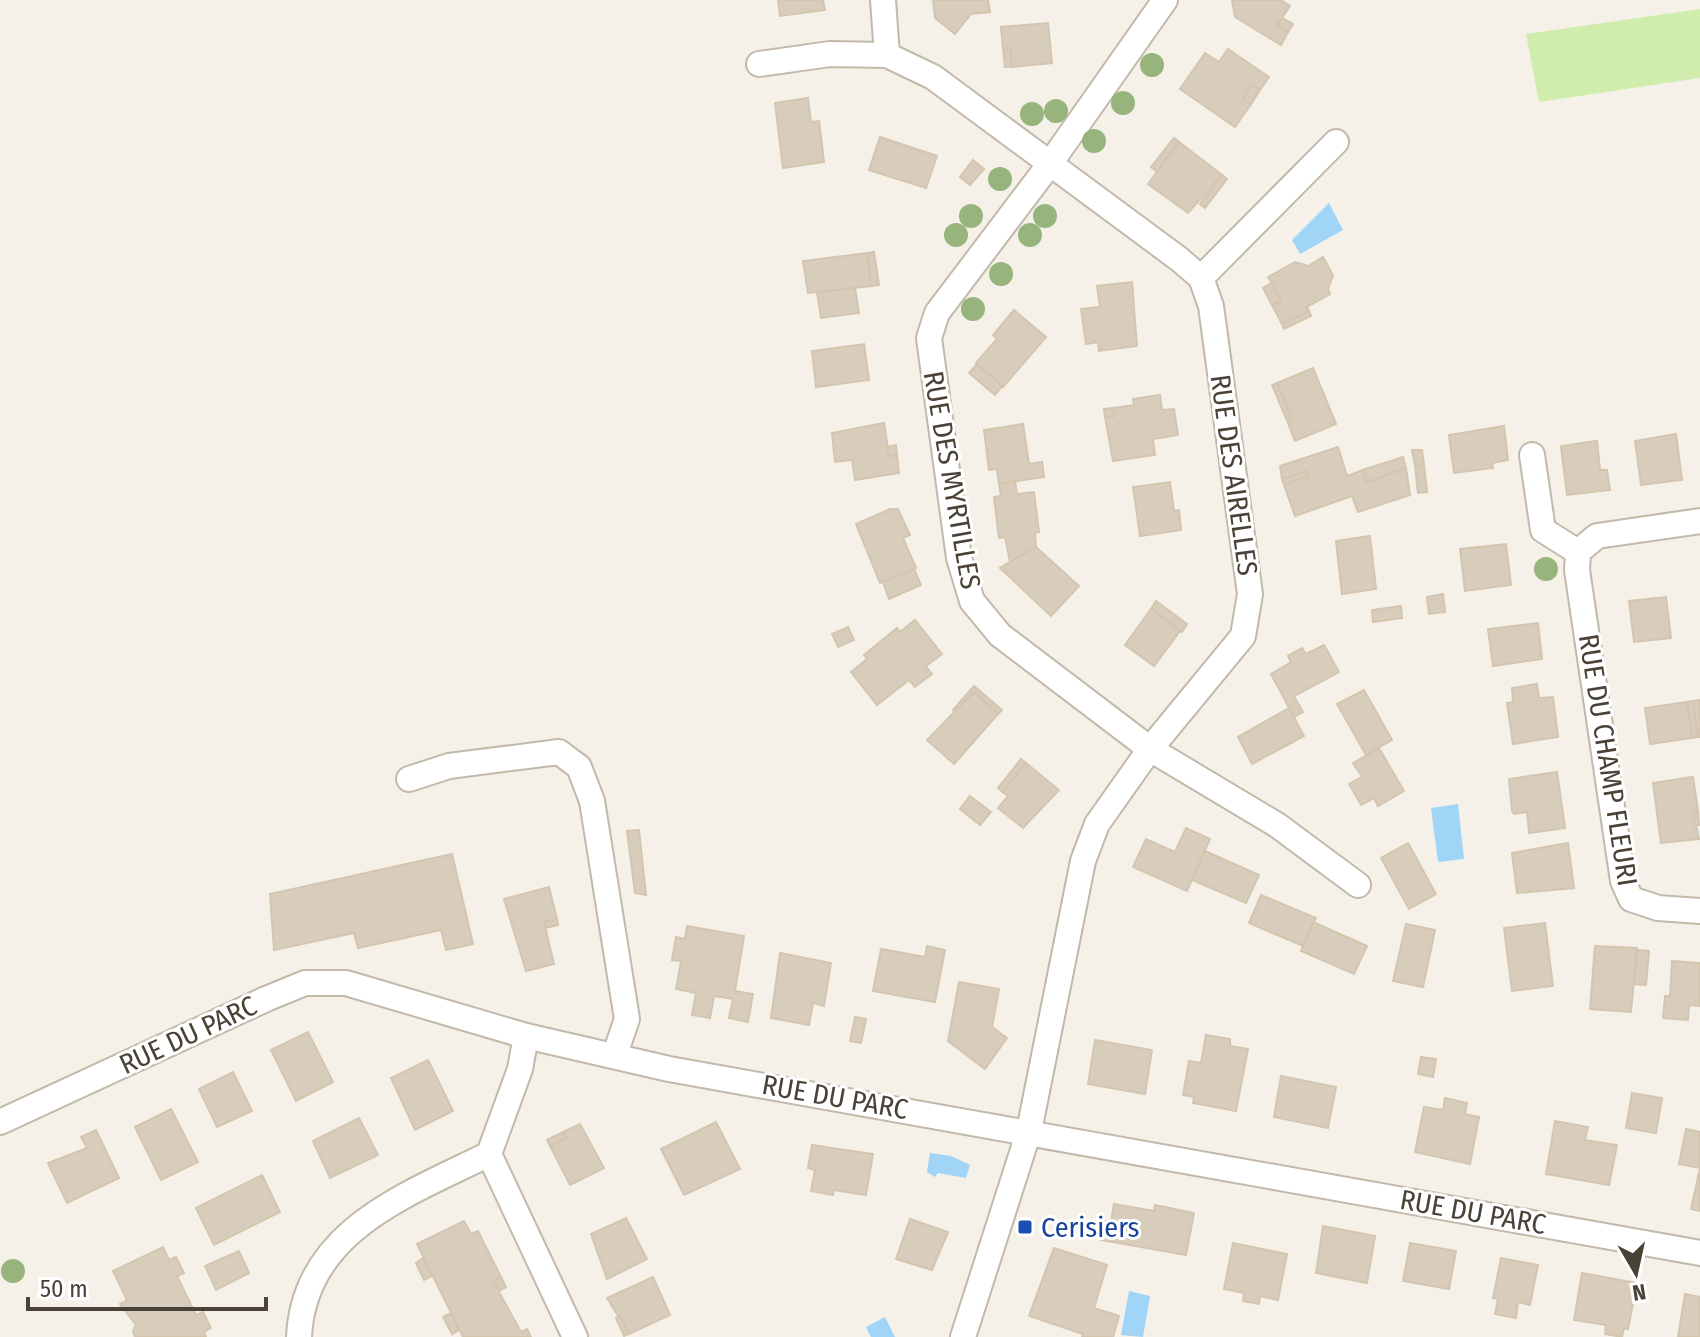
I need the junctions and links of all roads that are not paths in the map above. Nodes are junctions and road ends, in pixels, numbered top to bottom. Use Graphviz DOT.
graph roads {
  1 [pos="883,0"];
  2 [pos="1165,0"];
  3 [pos="887,55"];
  4 [pos="759,64"];
  5 [pos="1336,142"];
  6 [pos="1049,165"];
  7 [pos="1201,278"];
  8 [pos="1532,455"];
  9 [pos="1700,521"];
  10 [pos="1578,552"];
  11 [pos="1150,749"];
  12 [pos="409,779"];
  13 [pos="1358,885"];
  14 [pos="1700,911"];
  15 [pos="526,1036"];
  16 [pos="615,1054"];
  17 [pos="0,1122"];
  18 [pos="1029,1131"];
  19 [pos="489,1154"];
  20 [pos="1700,1253"];
  21 [pos="299,1337"];
  22 [pos="575,1337"];
  23 [pos="963,1337"];
  1 -- 3 [label="street"];
  2 -- 6 [label="street, RUE DES MYRTILLES"];
  3 -- 4 [label="street"];
  3 -- 6 [label="street"];
  5 -- 7 [label="street"];
  6 -- 7 [label="street"];
  6 -- 11 [label="street, RUE DES MYRTILLES"];
  7 -- 11 [label="street, RUE DES AIRELLES"];
  8 -- 10 [label="street"];
  9 -- 10 [label="street"];
  10 -- 14 [label="street, RUE DU CHAMP FLEURI"];
  11 -- 13 [label="street, RUE DES MYRTILLES"];
  11 -- 18 [label="street, RUE DES AIRELLES"];
  12 -- 16 [label="street"];
  15 -- 16 [label="street, RUE DU PARC"];
  15 -- 17 [label="street, RUE DU PARC"];
  15 -- 19 [label="street"];
  16 -- 18 [label="street, RUE DU PARC"];
  18 -- 20 [label="street, RUE DU PARC"];
  18 -- 23 [label="street, RUE DES AIRELLES"];
  19 -- 21 [label="street"];
  19 -- 22 [label="street"];
}
